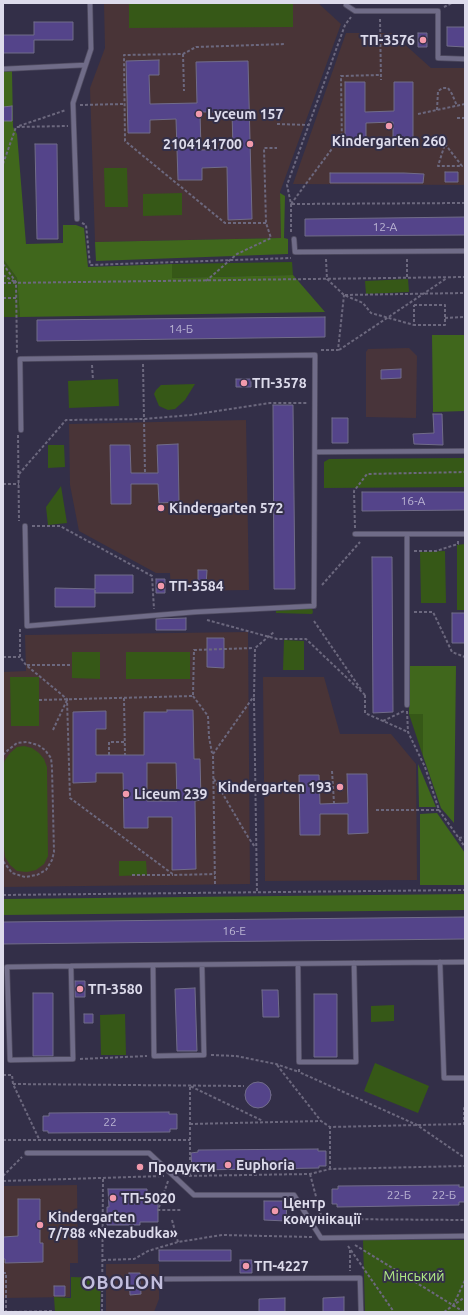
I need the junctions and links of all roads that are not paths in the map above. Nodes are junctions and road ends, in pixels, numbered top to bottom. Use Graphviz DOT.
graph roads {
  1 [pos="90,3"];
  2 [pos="346,5"];
  3 [pos="465,59"];
  4 [pos="85,65"];
  5 [pos="3,69"];
  6 [pos="77,219"];
  7 [pos="293,237"];
  8 [pos="465,251"];
  9 [pos="20,431"];
  10 [pos="465,450"];
  11 [pos="315,452"];
  12 [pos="25,526"];
  13 [pos="355,534"];
  14 [pos="407,534"];
  15 [pos="465,534"];
  16 [pos="407,705"];
  17 [pos="440,962"];
  18 [pos="465,962"];
  19 [pos="354,963"];
  20 [pos="298,964"];
  21 [pos="153,965"];
  22 [pos="202,965"];
  23 [pos="71,966"];
  24 [pos="465,1078"];
  25 [pos="27,1153"];
  26 [pos="465,1236"];
  27 [pos="165,1279"];
  28 [pos="361,1312"];
  1 -- 4 [label="lane"];
  2 -- 3 [label="lane"];
  4 -- 5 [label="lane"];
  4 -- 6 [label="lane"];
  7 -- 8 [label="lane"];
  9 -- 11 [label="lane"];
  10 -- 11 [label="lane"];
  11 -- 12 [label="lane"];
  13 -- 14 [label="lane"];
  14 -- 15 [label="lane"];
  14 -- 16 [label="lane"];
  17 -- 18 [label="lane"];
  17 -- 19 [label="lane"];
  17 -- 24 [label="lane"];
  19 -- 20 [label="lane"];
  19 -- 20 [label="lane"];
  20 -- 22 [label="lane"];
  21 -- 22 [label="lane"];
  21 -- 22 [label="lane"];
  21 -- 23 [label="lane"];
  23 -- 23 [label="lane"];
  25 -- 26 [label="lane"];
  27 -- 28 [label="lane"];
}
